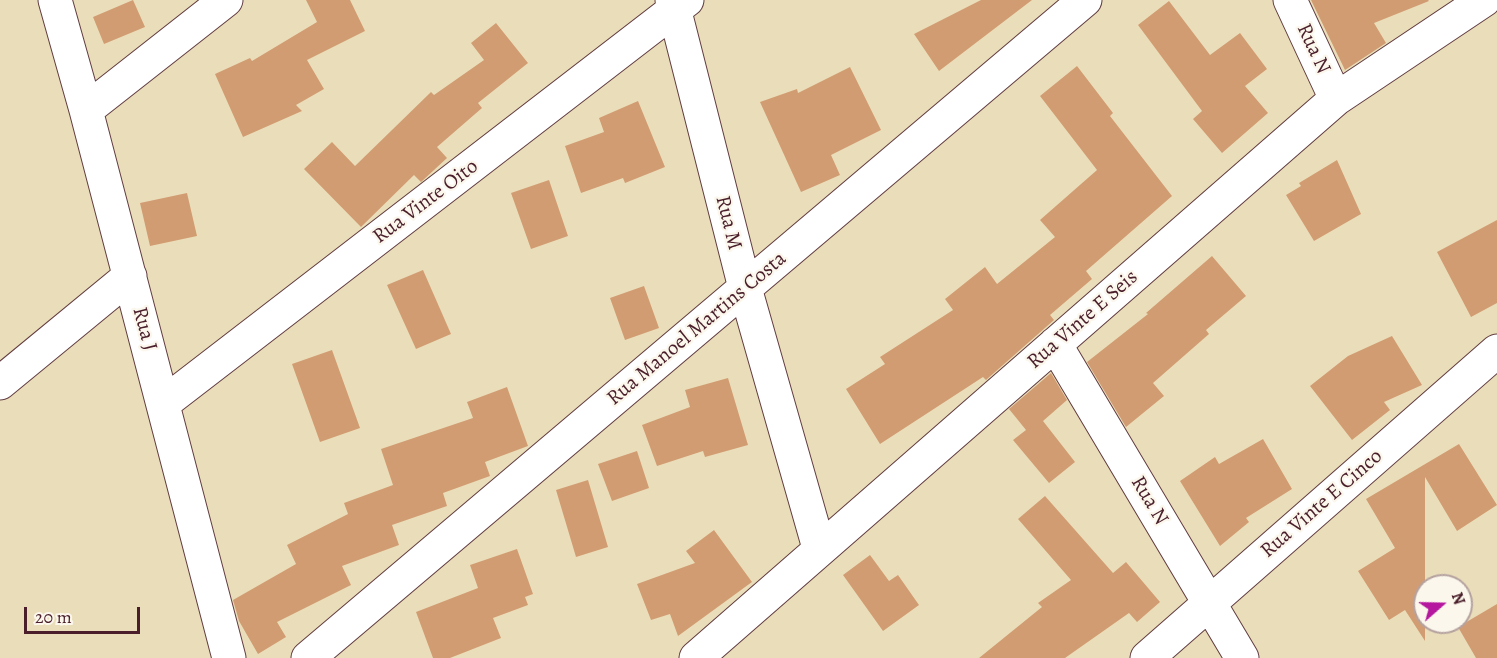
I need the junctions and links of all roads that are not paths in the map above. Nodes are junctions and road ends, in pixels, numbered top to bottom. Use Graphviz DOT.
graph roads {
  1 [pos="55,0"];
  2 [pos="226,0"];
  3 [pos="1085,0"];
  4 [pos="1290,0"];
  5 [pos="1484,0"];
  6 [pos="678,4"];
  7 [pos="1336,99"];
  8 [pos="86,110"];
  9 [pos="129,276"];
  10 [pos="745,288"];
  11 [pos="1055,345"];
  12 [pos="1497,351"];
  13 [pos="0,382"];
  14 [pos="164,403"];
  15 [pos="819,548"];
  16 [pos="1209,602"];
  17 [pos="230,658"];
  18 [pos="309,658"];
  19 [pos="696,658"];
  20 [pos="1148,658"];
  21 [pos="1242,658"];
  1 -- 8 [label="street, Rua J"];
  2 -- 8 [label="street"];
  3 -- 10 [label="street, Rua Manoel Martins Costa"];
  4 -- 7 [label="street, Rua N"];
  5 -- 7 [label="street, Rua Vinte E Seis"];
  6 -- 10 [label="street, Rua M"];
  6 -- 14 [label="street, Rua Vinte Oito"];
  7 -- 11 [label="street, Rua Vinte E Seis"];
  8 -- 9 [label="street, Rua J"];
  9 -- 13 [label="street"];
  9 -- 14 [label="street, Rua J"];
  10 -- 15 [label="street, Rua M"];
  10 -- 18 [label="street, Rua Manoel Martins Costa"];
  11 -- 15 [label="street, Rua Vinte E Seis"];
  11 -- 16 [label="street, Rua N"];
  12 -- 16 [label="street, Rua Vinte E Cinco"];
  14 -- 17 [label="street, Rua J"];
  15 -- 19 [label="street, Rua Vinte E Seis"];
  16 -- 20 [label="street, Rua Vinte E Cinco"];
  16 -- 21 [label="street, Rua N"];
}
